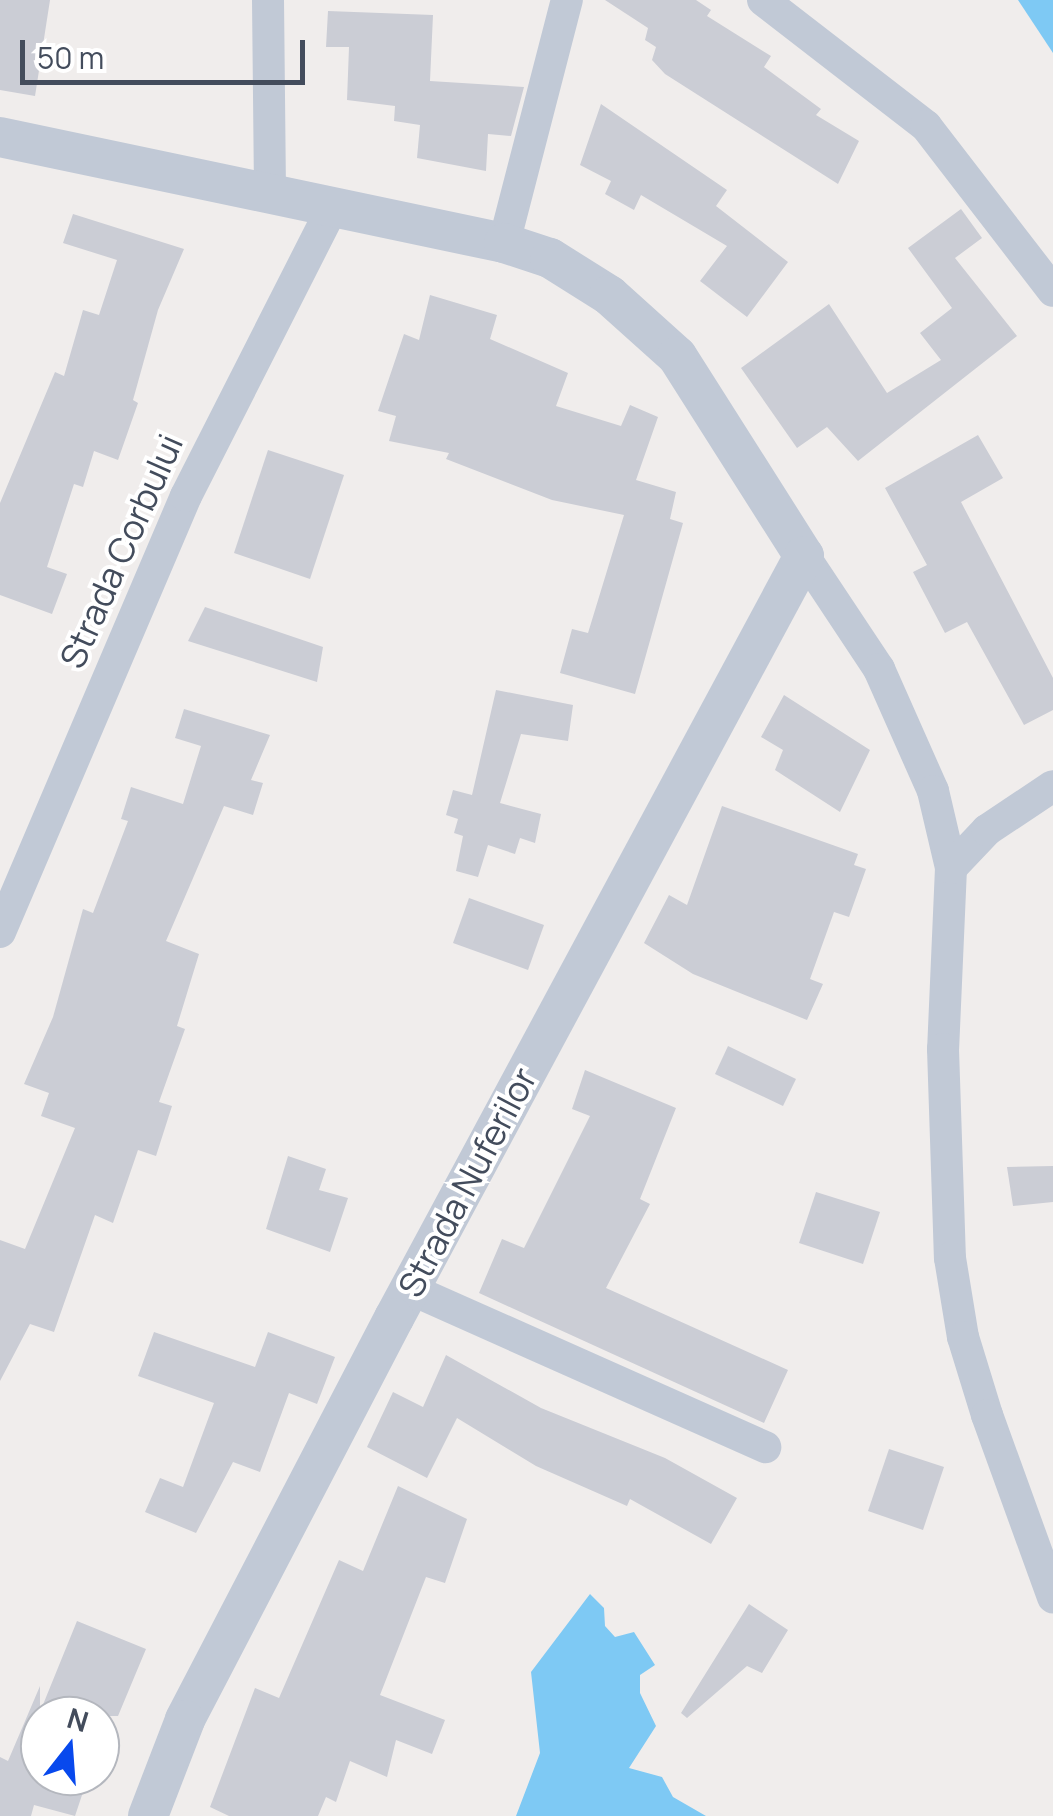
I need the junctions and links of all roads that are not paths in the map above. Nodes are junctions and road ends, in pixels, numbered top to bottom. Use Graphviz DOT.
graph roads {
  1 [pos="268,0"];
  2 [pos="567,0"];
  3 [pos="763,0"];
  4 [pos="0,137"];
  5 [pos="270,197"];
  6 [pos="331,210"];
  7 [pos="504,242"];
  8 [pos="1053,291"];
  9 [pos="804,556"];
  10 [pos="1053,786"];
  11 [pos="951,868"];
  12 [pos="0,932"];
  13 [pos="410,1289"];
  14 [pos="765,1447"];
  15 [pos="1053,1597"];
  16 [pos="148,1816"];
  1 -- 5 [label="street"];
  2 -- 7 [label="street"];
  3 -- 8 [label="street"];
  4 -- 5 [label="street"];
  5 -- 6 [label="street"];
  6 -- 7 [label="street"];
  6 -- 12 [label="street, Strada Corbului"];
  7 -- 9 [label="street"];
  9 -- 11 [label="street"];
  9 -- 13 [label="street, Strada Nuferilor"];
  10 -- 11 [label="street"];
  11 -- 15 [label="street"];
  13 -- 14 [label="street"];
  13 -- 16 [label="street, Strada Nuferilor"];
}
